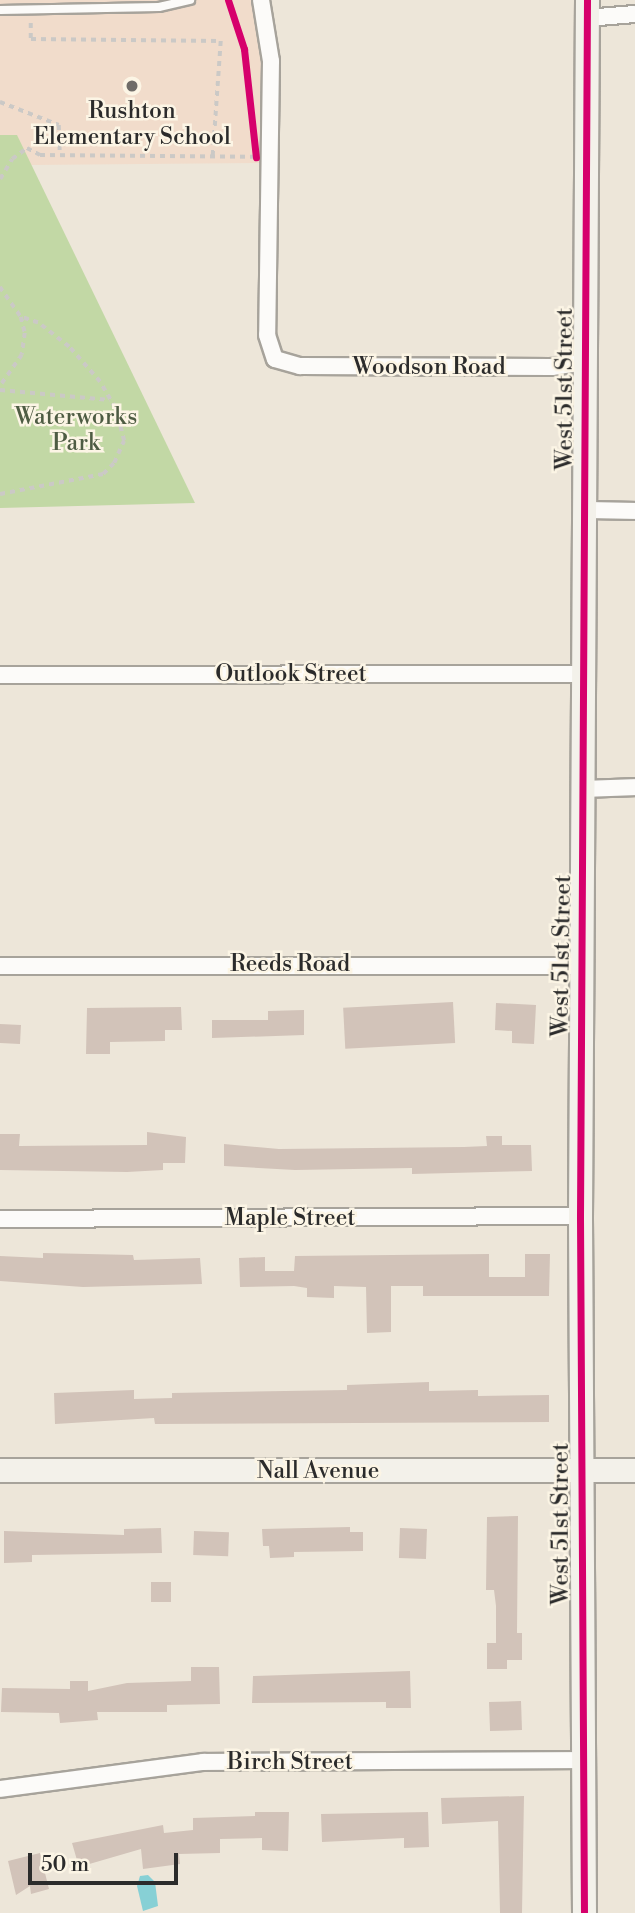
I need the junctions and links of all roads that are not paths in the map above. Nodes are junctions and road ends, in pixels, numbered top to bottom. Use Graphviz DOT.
graph roads {
  1 [pos="57,0"];
  2 [pos="261,0"];
  3 [pos="187,1"];
  4 [pos="587,9"];
  5 [pos="0,10"];
  6 [pos="58,10"];
  7 [pos="635,14"];
  8 [pos="584,362"];
  9 [pos="583,510"];
  10 [pos="635,511"];
  11 [pos="583,674"];
  12 [pos="0,675"];
  13 [pos="635,788"];
  14 [pos="584,789"];
  15 [pos="0,966"];
  16 [pos="581,966"];
  17 [pos="580,1216"];
  18 [pos="0,1219"];
  19 [pos="635,1470"];
  20 [pos="0,1471"];
  21 [pos="580,1471"];
  22 [pos="583,1760"];
  23 [pos="0,1789"];
  24 [pos="584,1913"];
  1 -- 6 [label="lane"];
  2 -- 8 [label="street, Woodson Road"];
  3 -- 6 [label="lane"];
  4 -- 7 [label="street"];
  4 -- 8 [label="street, West 51st Street"];
  5 -- 6 [label="lane"];
  8 -- 9 [label="street, West 51st Street"];
  9 -- 10 [label="street"];
  9 -- 11 [label="street, West 51st Street"];
  11 -- 12 [label="street, Outlook Street"];
  11 -- 14 [label="street, West 51st Street"];
  13 -- 14 [label="street"];
  14 -- 16 [label="street, West 51st Street"];
  15 -- 16 [label="street, Reeds Road"];
  16 -- 17 [label="street, West 51st Street"];
  17 -- 18 [label="street, Maple Street"];
  17 -- 21 [label="street, West 51st Street"];
  19 -- 21 [label="street, Nall Avenue"];
  20 -- 21 [label="street, Nall Avenue"];
  21 -- 22 [label="street, West 51st Street"];
  22 -- 23 [label="street, Birch Street"];
  22 -- 24 [label="street, West 51st Street"];
}
